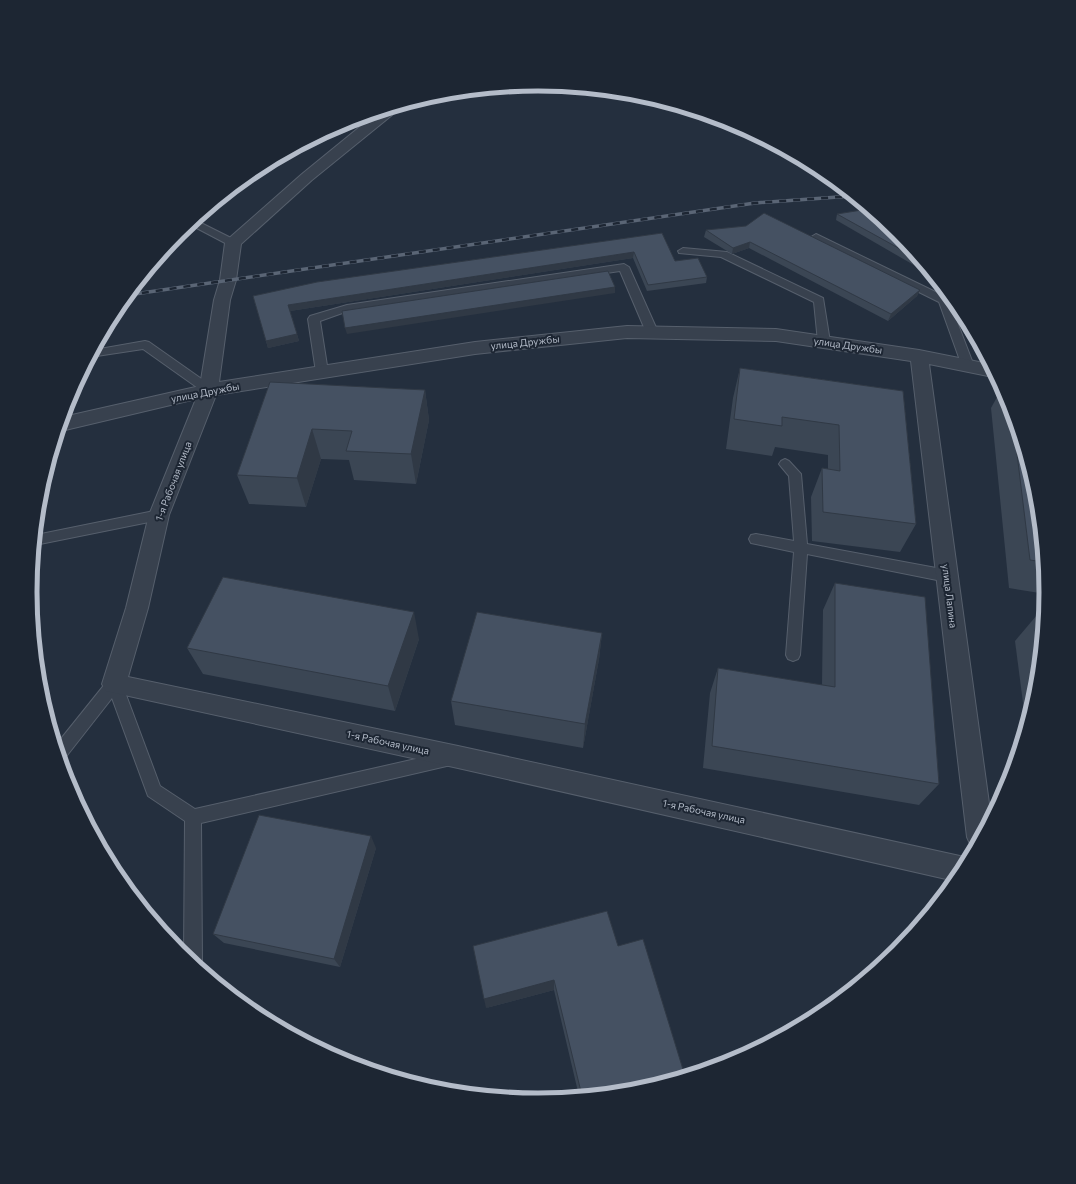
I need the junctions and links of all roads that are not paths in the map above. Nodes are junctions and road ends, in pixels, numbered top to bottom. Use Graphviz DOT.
graph roads {
  1 [pos="381,117"];
  2 [pos="198,225"];
  3 [pos="816,237"];
  4 [pos="233,243"];
  5 [pos="683,251"];
  6 [pos="652,332"];
  7 [pos="824,342"];
  8 [pos="98,353"];
  9 [pos="919,356"];
  10 [pos="968,366"];
  11 [pos="987,370"];
  12 [pos="322,372"];
  13 [pos="209,390"];
  14 [pos="67,423"];
  15 [pos="785,464"];
  16 [pos="159,515"];
  17 [pos="40,539"];
  18 [pos="756,539"];
  19 [pos="801,548"];
  20 [pos="947,576"];
  21 [pos="793,655"];
  22 [pos="114,684"];
  23 [pos="62,748"];
  24 [pos="458,757"];
  25 [pos="193,817"];
  26 [pos="979,829"];
  27 [pos="957,867"];
  28 [pos="193,955"];
  1 -- 4 [label="street"];
  2 -- 4 [label="lane"];
  3 -- 10 [label="lane"];
  4 -- 13 [label="street, 1-я Рабочая улица"];
  5 -- 7 [label="lane"];
  6 -- 7 [label="street, улица Дружбы"];
  6 -- 12 [label="street, улица Дружбы"];
  6 -- 12 [label="lane"];
  7 -- 9 [label="street, улица Дружбы"];
  8 -- 13 [label="lane"];
  9 -- 10 [label="street, улица Дружбы"];
  9 -- 20 [label="street, улица Лапина"];
  10 -- 11 [label="street, улица Дружбы"];
  12 -- 13 [label="street, улица Дружбы"];
  13 -- 14 [label="street, улица Дружбы"];
  13 -- 16 [label="street, 1-я Рабочая улица"];
  15 -- 19 [label="lane"];
  16 -- 17 [label="lane"];
  16 -- 22 [label="street, 1-я Рабочая улица"];
  18 -- 19 [label="lane"];
  19 -- 20 [label="lane"];
  19 -- 21 [label="lane"];
  20 -- 26 [label="street, улица Лапина"];
  22 -- 23 [label="lane"];
  22 -- 24 [label="street, 1-я Рабочая улица"];
  22 -- 25 [label="lane"];
  24 -- 25 [label="lane"];
  24 -- 27 [label="street, 1-я Рабочая улица"];
  25 -- 28 [label="lane"];
}
